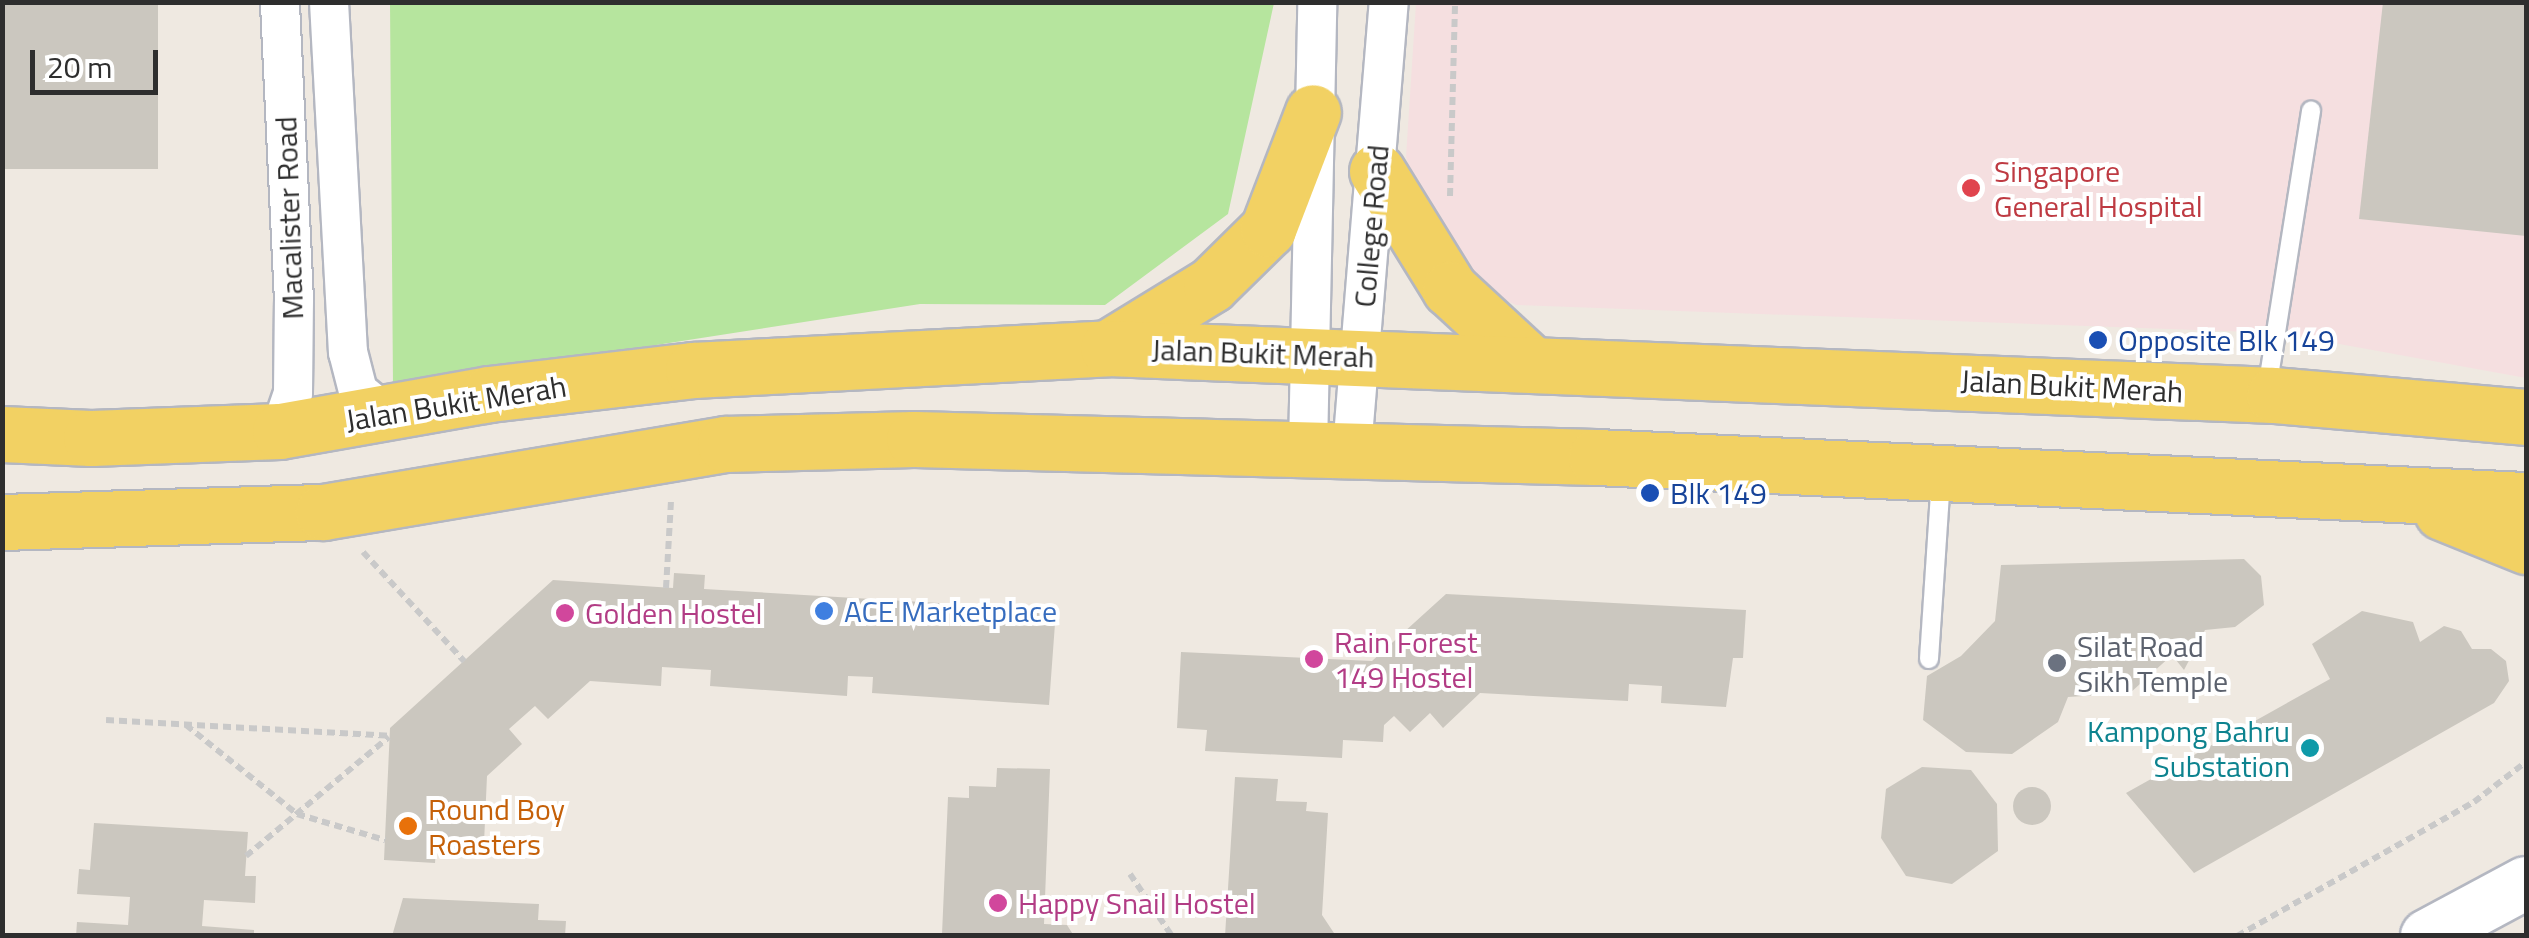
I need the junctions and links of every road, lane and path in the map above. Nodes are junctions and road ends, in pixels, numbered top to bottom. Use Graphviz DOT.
graph roads {
  1 [pos="280,2"];
  2 [pos="329,2"];
  3 [pos="1317,2"];
  4 [pos="1388,2"];
  5 [pos="1456,2"];
  6 [pos="2311,110"];
  7 [pos="1313,112"];
  8 [pos="1377,171"];
  9 [pos="1450,214"];
  10 [pos="1108,348"];
  11 [pos="1335,356"];
  12 [pos="1529,362"];
  13 [pos="2266,395"];
  14 [pos="388,415"];
  15 [pos="2526,416"];
  16 [pos="280,431"];
  17 [pos="2,434"];
  18 [pos="1330,449"];
  19 [pos="1942,471"];
  20 [pos="2322,486"];
  21 [pos="672,490"];
  22 [pos="2526,500"];
  23 [pos="2,522"];
  24 [pos="358,546"];
  25 [pos="2526,546"];
  26 [pos="666,588"];
  27 [pos="1929,659"];
  28 [pos="464,661"];
  29 [pos="106,720"];
  30 [pos="185,724"];
  31 [pos="2526,762"];
  32 [pos="297,814"];
  33 [pos="385,840"];
  34 [pos="246,856"];
  35 [pos="1130,874"];
  36 [pos="2526,883"];
  37 [pos="1172,936"];
  38 [pos="2237,936"];
  39 [pos="2428,936"];
  1 -- 16 [label="street, Macalister Road"];
  2 -- 14 [label="street, Macalister Road"];
  3 -- 7 [label="street, College Road"];
  4 -- 8 [label="street, College Road"];
  5 -- 9 [label="path"];
  6 -- 13 [label="lane"];
  7 -- 10 [label="main road"];
  7 -- 11 [label="street, College Road"];
  8 -- 11 [label="street, College Road"];
  8 -- 12 [label="main road"];
  10 -- 11 [label="main road, Jalan Bukit Merah"];
  10 -- 14 [label="main road, Jalan Bukit Merah"];
  11 -- 12 [label="main road, Jalan Bukit Merah"];
  11 -- 18 [label="street, College Road"];
  12 -- 13 [label="main road, Jalan Bukit Merah"];
  13 -- 15 [label="main road, Jalan Bukit Merah"];
  14 -- 16 [label="main road, Jalan Bukit Merah"];
  16 -- 17 [label="main road, Jalan Bukit Merah"];
  18 -- 19 [label="main road"];
  18 -- 23 [label="main road"];
  19 -- 20 [label="main road"];
  19 -- 27 [label="lane"];
  20 -- 22 [label="main road"];
  20 -- 25 [label="main road"];
  21 -- 26 [label="path"];
  24 -- 28 [label="path"];
  29 -- 30 [label="path"];
  30 -- 32 [label="path"];
  30 -- 32 [label="path"];
  31 -- 38 [label="path"];
  32 -- 33 [label="path"];
  32 -- 34 [label="path"];
  35 -- 37 [label="path"];
  36 -- 39 [label="main road"];
}
